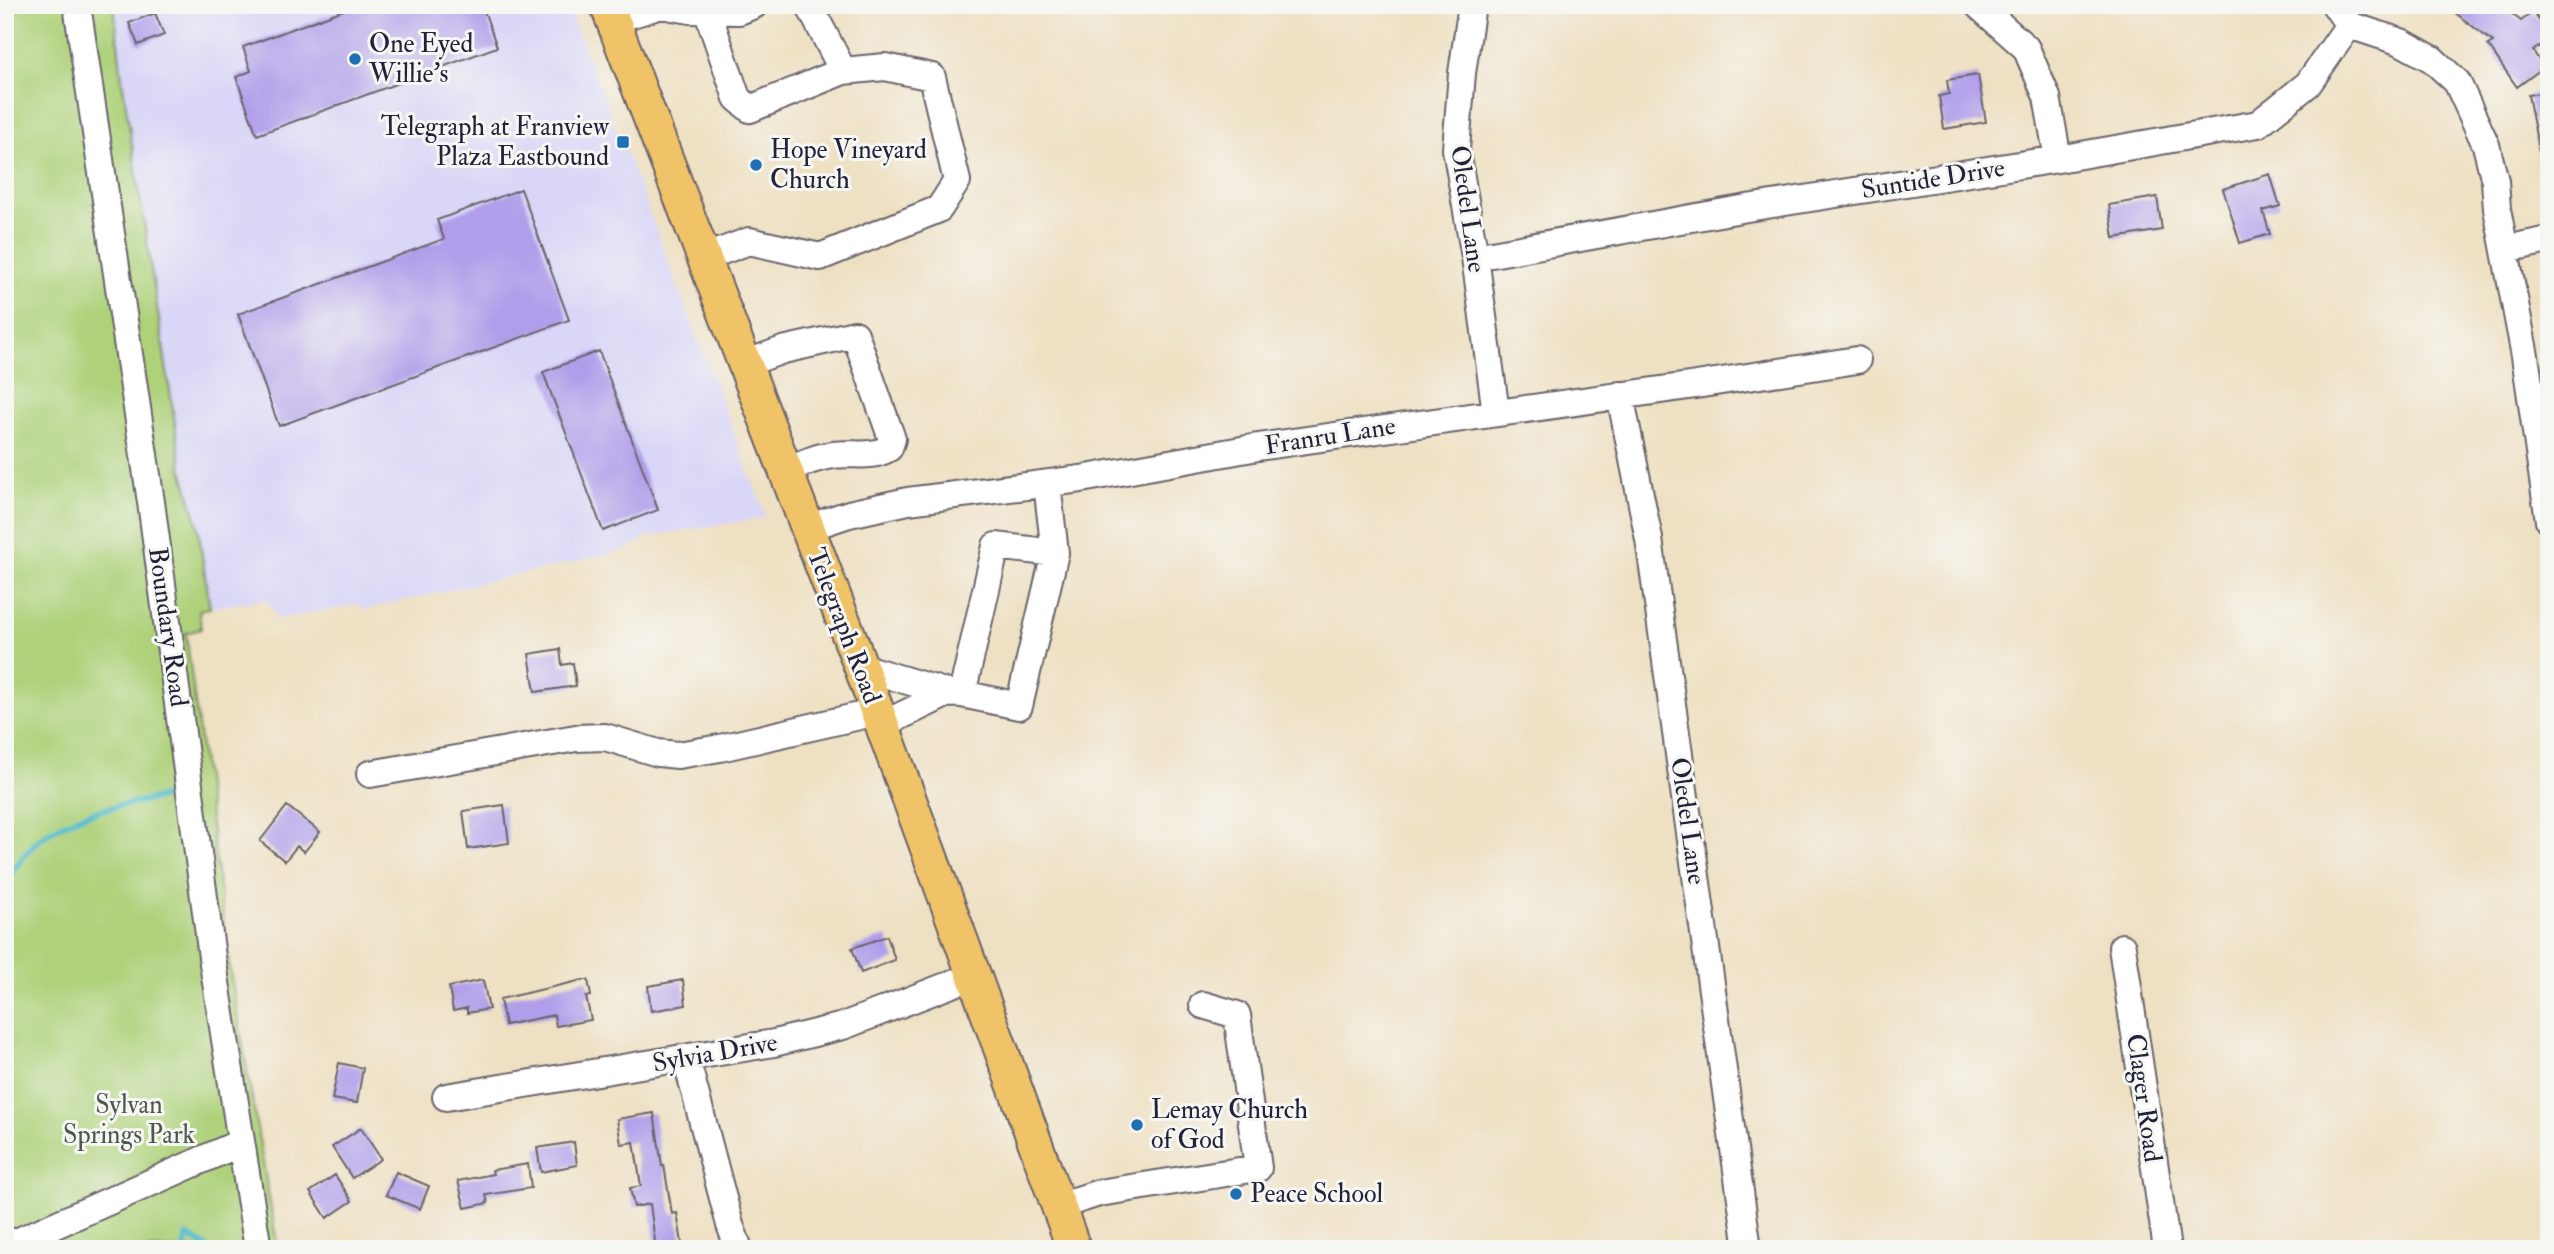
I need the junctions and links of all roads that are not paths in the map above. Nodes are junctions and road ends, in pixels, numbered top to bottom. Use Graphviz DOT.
graph roads {
  1 [pos="77,5"];
  2 [pos="754,5"];
  3 [pos="808,5"];
  4 [pos="1472,5"];
  5 [pos="1978,5"];
  6 [pos="707,10"];
  7 [pos="610,13"];
  8 [pos="2342,15"];
  9 [pos="843,71"];
  10 [pos="2058,159"];
  11 [pos="2549,240"];
  12 [pos="2506,249"];
  13 [pos="1475,257"];
  14 [pos="703,258"];
  15 [pos="1857,360"];
  16 [pos="744,365"];
  17 [pos="1620,395"];
  18 [pos="1496,413"];
  19 [pos="785,471"];
  20 [pos="1047,484"];
  21 [pos="2546,485"];
  22 [pos="2549,521"];
  23 [pos="807,528"];
  24 [pos="1055,553"];
  25 [pos="861,667"];
  26 [pos="955,694"];
  27 [pos="879,718"];
  28 [pos="370,774"];
  29 [pos="2122,947"];
  30 [pos="975,975"];
  31 [pos="1203,1005"];
  32 [pos="686,1058"];
  33 [pos="446,1097"];
  34 [pos="240,1143"];
  35 [pos="1059,1206"];
  36 [pos="5,1245"];
  37 [pos="258,1249"];
  38 [pos="740,1249"];
  39 [pos="1074,1249"];
  40 [pos="1748,1249"];
  41 [pos="2167,1249"];
  1 -- 34 [label="street, Boundary Road"];
  2 -- 6 [label="street"];
  3 -- 9 [label="street"];
  4 -- 13 [label="street, Oledel Lane"];
  5 -- 10 [label="street"];
  6 -- 7 [label="street"];
  6 -- 9 [label="street"];
  7 -- 14 [label="main road, Telegraph Road"];
  8 -- 10 [label="street, Suntide Drive"];
  8 -- 12 [label="street"];
  9 -- 14 [label="street"];
  10 -- 13 [label="street, Suntide Drive"];
  11 -- 12 [label="street"];
  12 -- 21 [label="street"];
  13 -- 18 [label="street, Oledel Lane"];
  14 -- 16 [label="main road, Telegraph Road"];
  15 -- 17 [label="street, Franru Lane"];
  16 -- 19 [label="main road, Telegraph Road"];
  16 -- 19 [label="street"];
  17 -- 18 [label="street, Franru Lane"];
  17 -- 40 [label="street, Oledel Lane"];
  18 -- 20 [label="street, Franru Lane"];
  19 -- 23 [label="main road, Telegraph Road"];
  20 -- 23 [label="street, Franru Lane"];
  20 -- 24 [label="street"];
  21 -- 22 [label="street"];
  23 -- 25 [label="main road, Telegraph Road"];
  24 -- 26 [label="street"];
  24 -- 26 [label="street"];
  25 -- 26 [label="street"];
  25 -- 27 [label="main road, Telegraph Road"];
  26 -- 27 [label="street"];
  27 -- 28 [label="street"];
  27 -- 30 [label="main road, Telegraph Road"];
  29 -- 41 [label="street, Clager Road"];
  30 -- 32 [label="street, Sylvia Drive"];
  30 -- 35 [label="main road, Telegraph Road"];
  31 -- 35 [label="street"];
  32 -- 33 [label="street, Sylvia Drive"];
  32 -- 38 [label="street"];
  34 -- 36 [label="street"];
  34 -- 37 [label="street, Boundary Road"];
  35 -- 39 [label="main road, Telegraph Road"];
}
